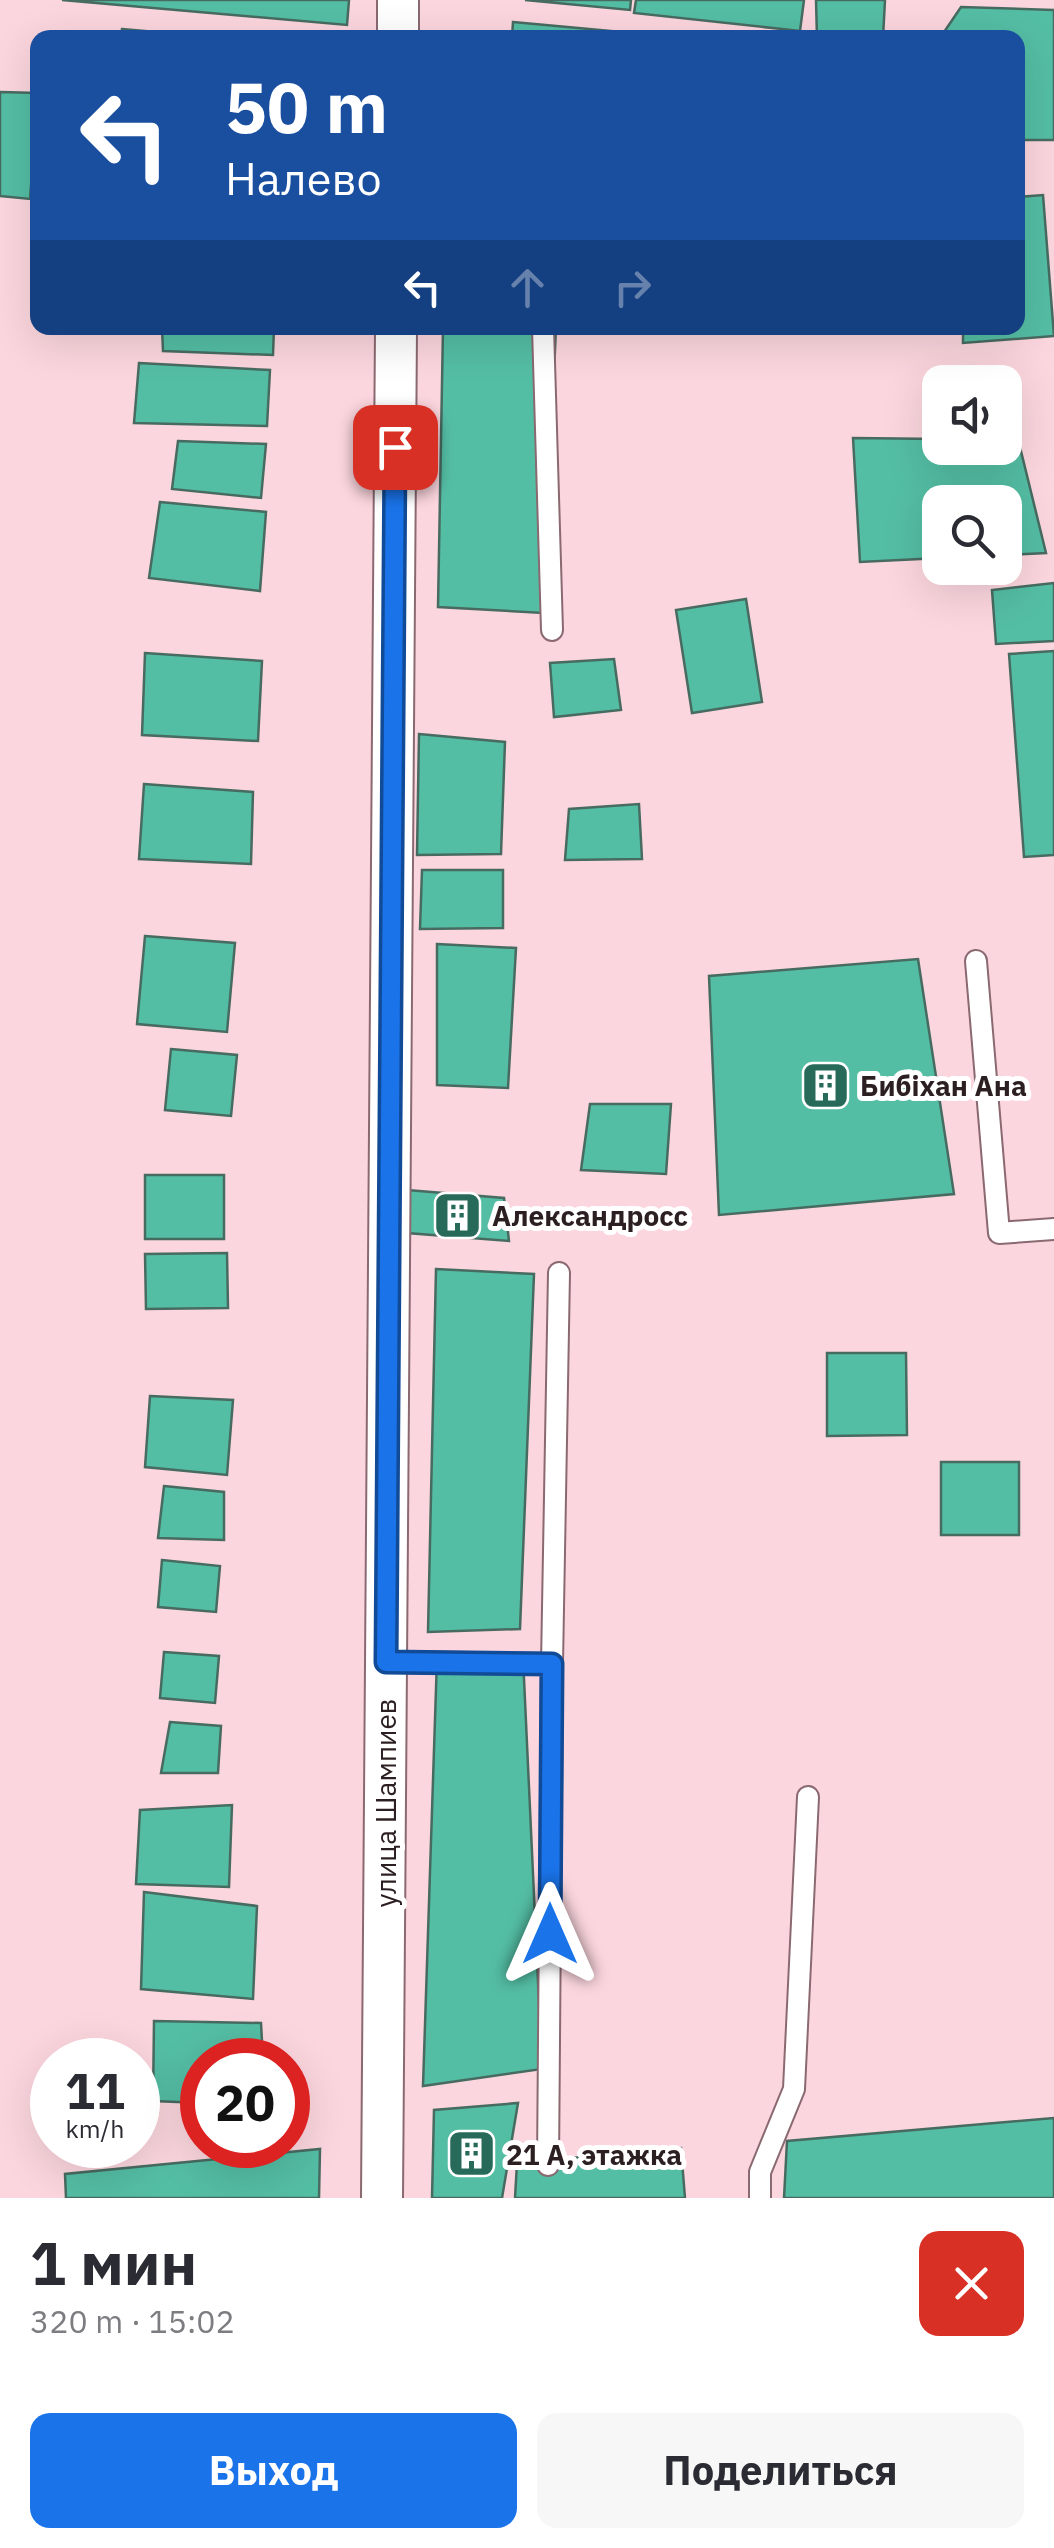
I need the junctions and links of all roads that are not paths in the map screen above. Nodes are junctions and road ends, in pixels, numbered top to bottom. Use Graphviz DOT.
graph roads {
  1 [pos="398,0"];
  2 [pos="398,30"];
  3 [pos="396,335"];
  4 [pos="544,335"];
  5 [pos="552,630"];
  6 [pos="976,960"];
  7 [pos="1054,1229"];
  8 [pos="559,1273"];
  9 [pos="386,1662"];
  10 [pos="552,1664"];
  11 [pos="808,1797"];
  12 [pos="548,2165"];
  13 [pos="382,2198"];
  14 [pos="760,2198"];
  1 -- 2 [label="street"];
  3 -- 9 [label="street, улица Шампиев"];
  4 -- 5 [label="lane"];
  6 -- 7 [label="lane"];
  8 -- 10 [label="lane"];
  9 -- 10 [label="lane"];
  9 -- 13 [label="street, улица Шампиев"];
  10 -- 12 [label="lane"];
  11 -- 14 [label="lane"];
}
